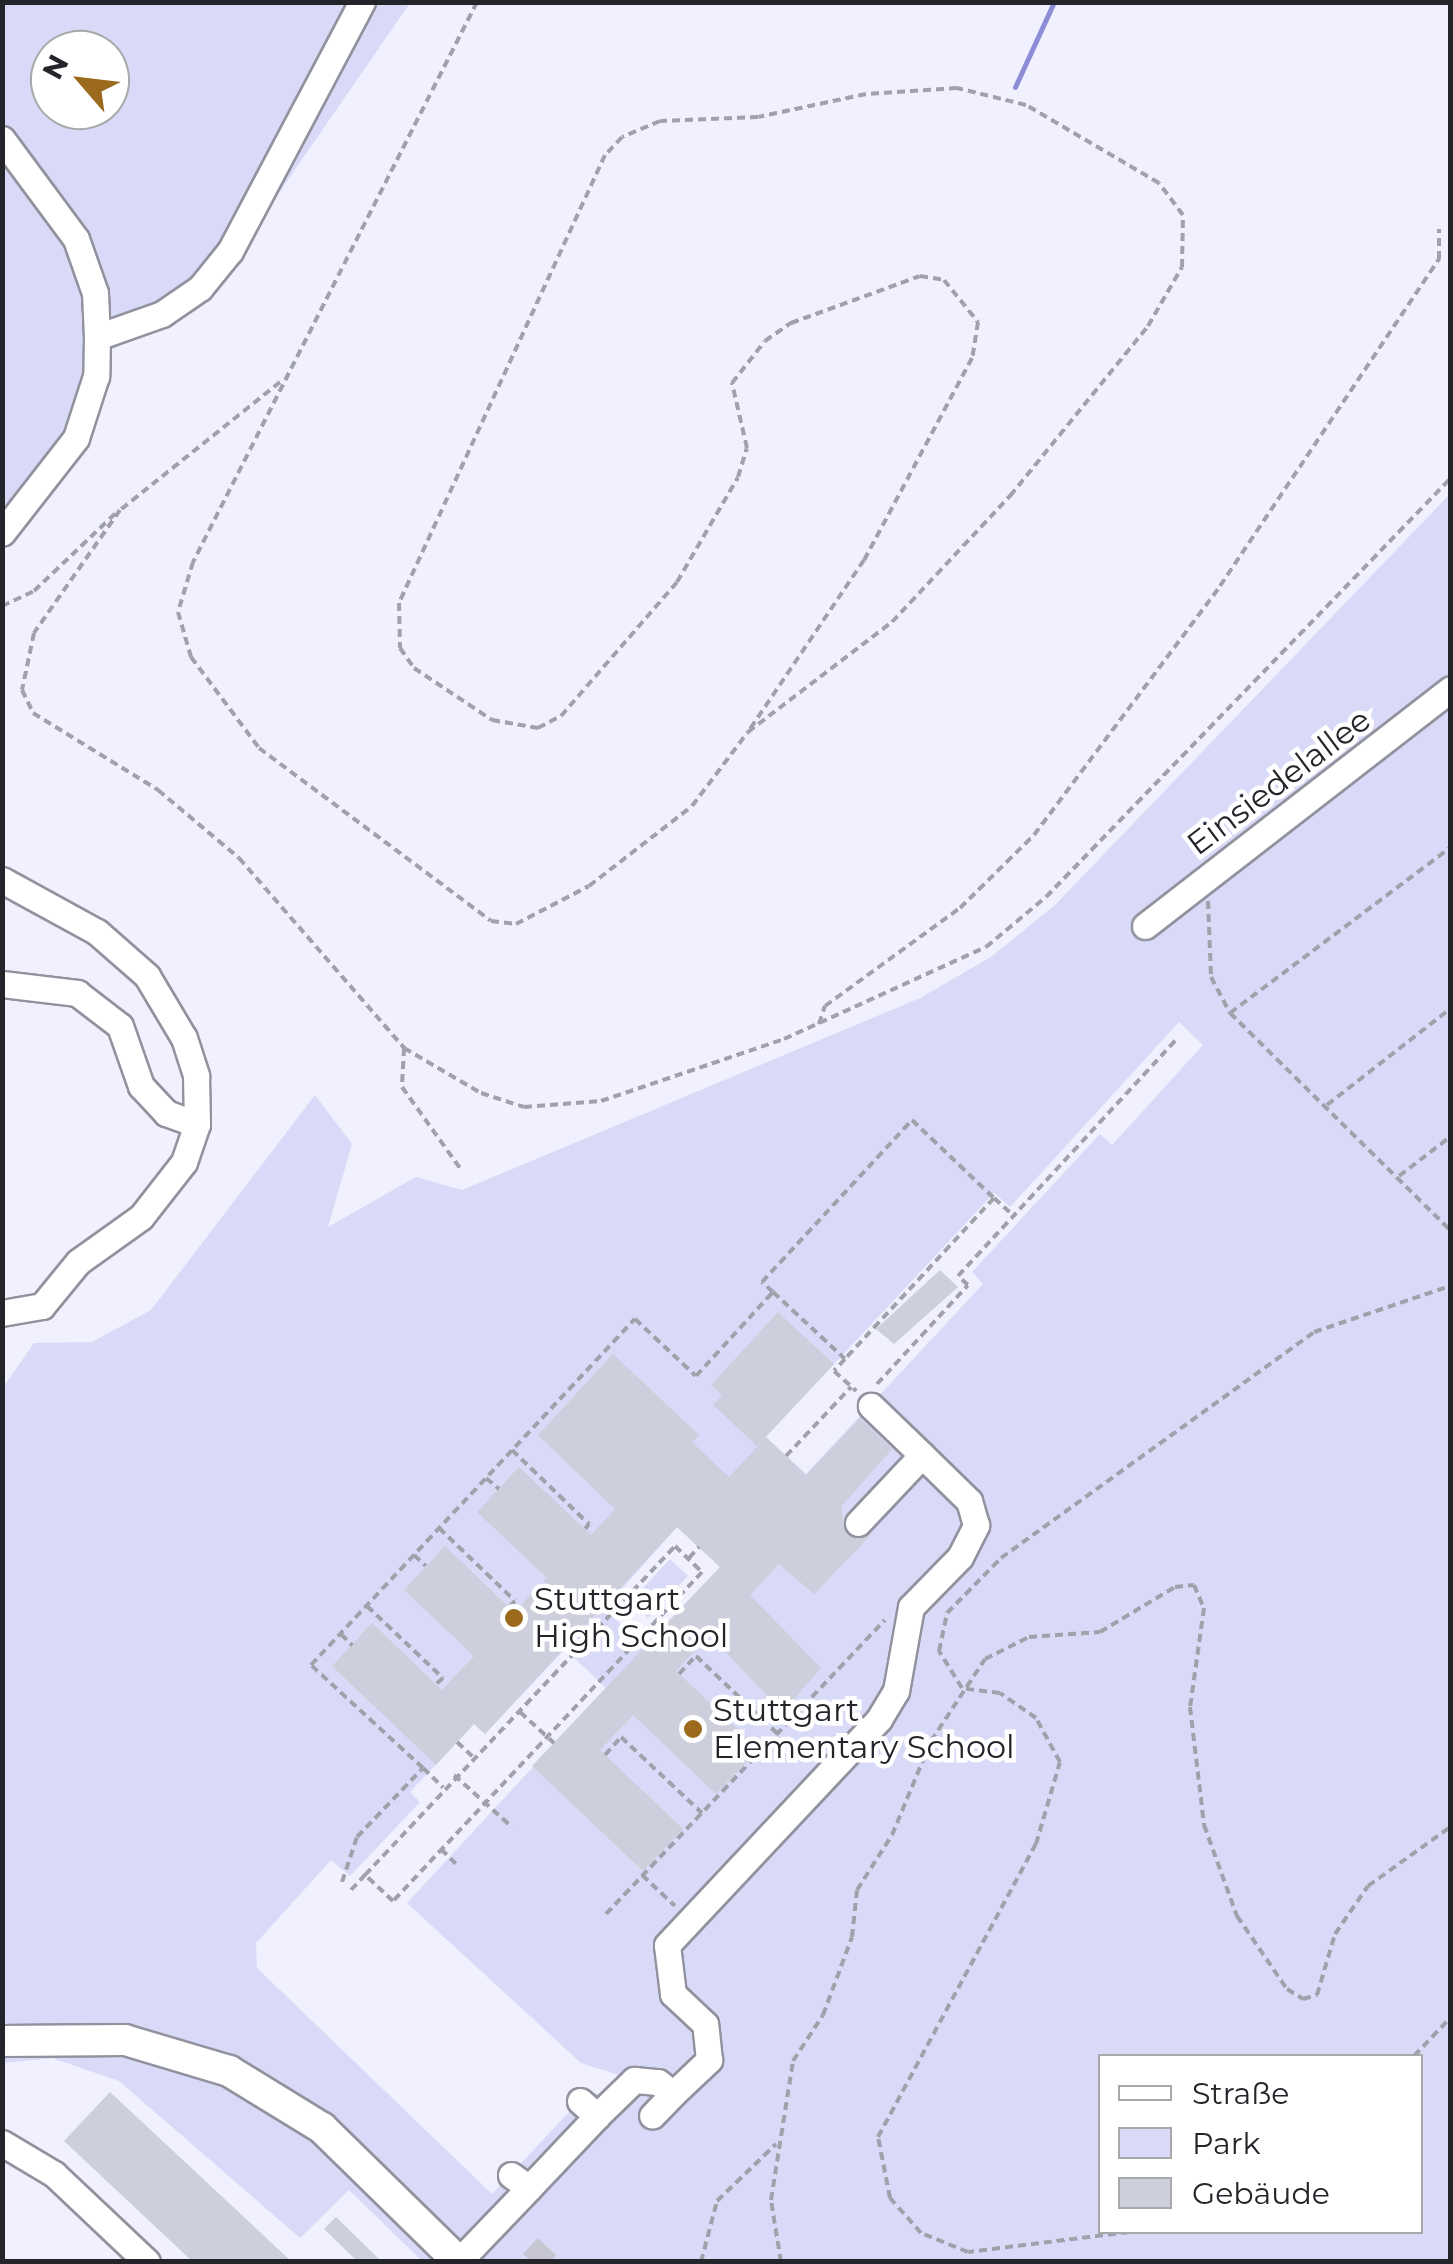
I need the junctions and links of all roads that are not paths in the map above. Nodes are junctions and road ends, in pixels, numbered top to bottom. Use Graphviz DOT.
graph roads {
  1 [pos="362,2"];
  2 [pos="2,139"];
  3 [pos="97,337"];
  4 [pos="2,533"];
  5 [pos="1450,688"];
  6 [pos="2,880"];
  7 [pos="1145,926"];
  8 [pos="2,984"];
  9 [pos="197,1124"];
  10 [pos="2,1314"];
  11 [pos="871,1406"];
  12 [pos="922,1455"];
  13 [pos="858,1523"];
  14 [pos="2,2041"];
  15 [pos="673,2094"];
  16 [pos="652,2116"];
  17 [pos="2,2144"];
  18 [pos="459,2261"];
  19 [pos="147,2262"];
  1 -- 3 [label="street"];
  2 -- 3 [label="street"];
  3 -- 4 [label="street"];
  5 -- 7 [label="street, Einsiedelallee"];
  6 -- 9 [label="street"];
  8 -- 9 [label="street"];
  9 -- 10 [label="street"];
  11 -- 12 [label="street"];
  12 -- 13 [label="street"];
  12 -- 15 [label="street"];
  14 -- 18 [label="main road"];
  15 -- 16 [label="street"];
  15 -- 18 [label="street"];
  17 -- 19 [label="street"];
}
